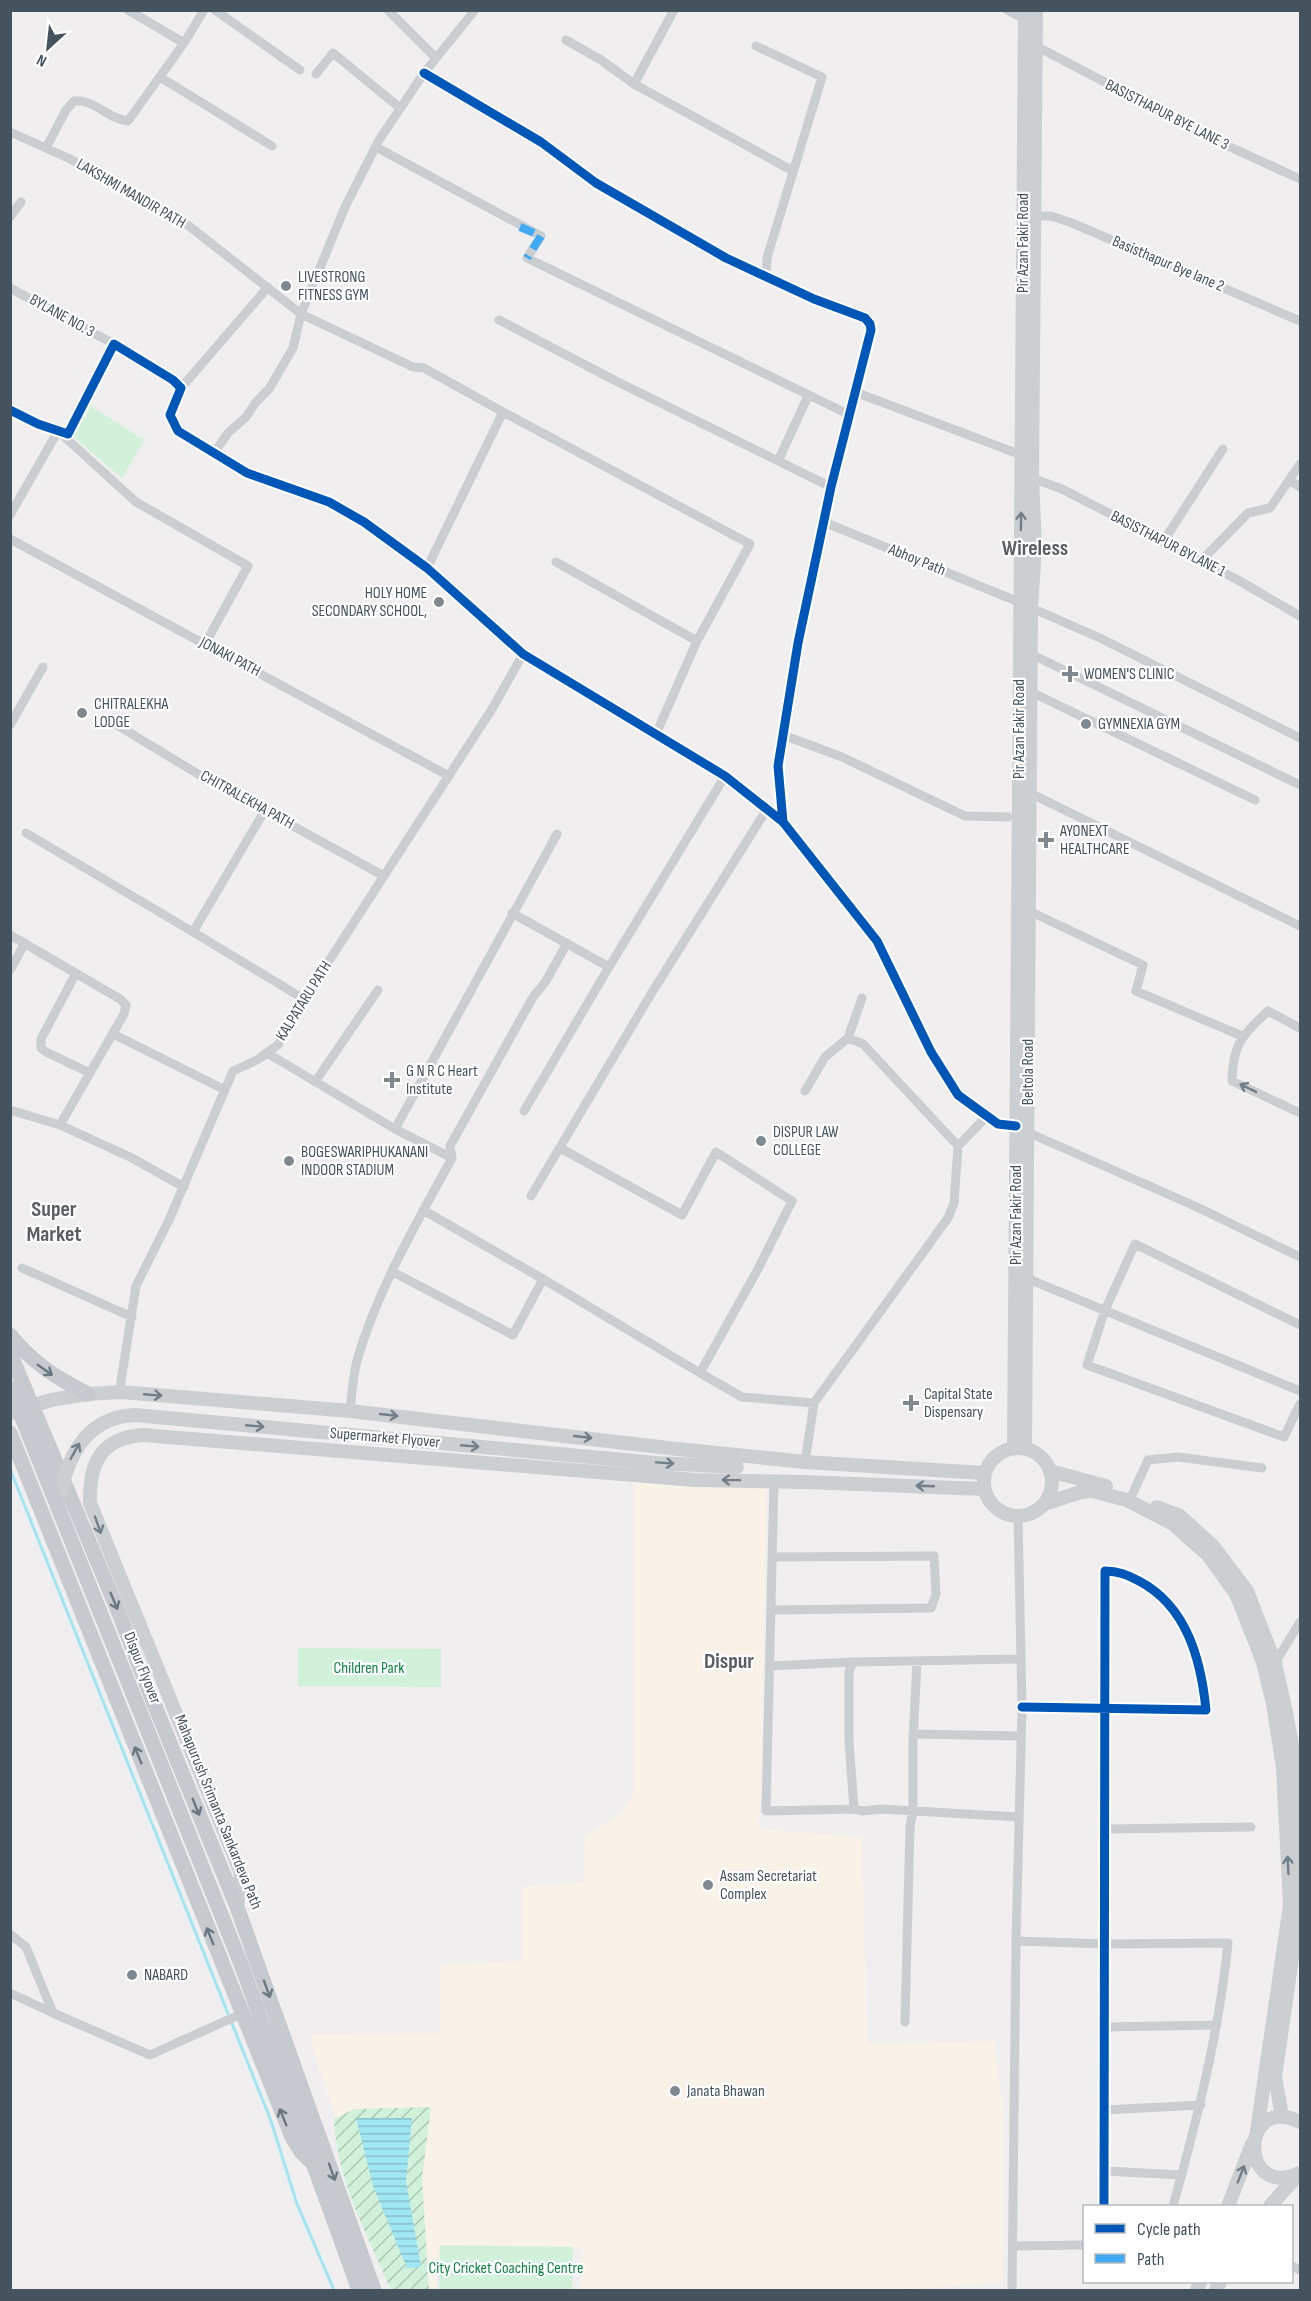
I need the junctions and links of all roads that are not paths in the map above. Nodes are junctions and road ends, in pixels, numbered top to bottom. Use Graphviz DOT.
graph roads {
  1 [pos="128,10"];
  2 [pos="204,10"];
  3 [pos="214,10"];
  4 [pos="388,10"];
  5 [pos="475,10"];
  6 [pos="674,10"];
  7 [pos="1007,10"];
  8 [pos="1031,17"];
  9 [pos="566,40"];
  10 [pos="184,43"];
  11 [pos="756,46"];
  12 [pos="1036,46"];
  13 [pos="436,58"];
  14 [pos="300,70"];
  15 [pos="424,73"];
  16 [pos="316,74"];
  17 [pos="160,77"];
  18 [pos="634,84"];
  19 [pos="400,108"];
  20 [pos="10,132"];
  21 [pos="272,146"];
  22 [pos="376,147"];
  23 [pos="46,148"];
  24 [pos="793,171"];
  25 [pos="1300,180"];
  26 [pos="21,202"];
  27 [pos="1035,216"];
  28 [pos="10,217"];
  29 [pos="766,276"];
  30 [pos="268,287"];
  31 [pos="10,288"];
  32 [pos="301,314"];
  33 [pos="499,320"];
  34 [pos="1300,321"];
  35 [pos="114,344"];
  36 [pos="181,388"];
  37 [pos="855,392"];
  38 [pos="808,396"];
  39 [pos="10,410"];
  40 [pos="503,412"];
  41 [pos="850,415"];
  42 [pos="58,431"];
  43 [pos="1223,449"];
  44 [pos="214,453"];
  45 [pos="1027,458"];
  46 [pos="778,461"];
  47 [pos="1300,464"];
  48 [pos="1032,478"];
  49 [pos="1289,480"];
  50 [pos="831,487"];
  51 [pos="1300,487"];
  52 [pos="10,515"];
  53 [pos="824,522"];
  54 [pos="10,539"];
  55 [pos="1163,542"];
  56 [pos="1201,561"];
  57 [pos="556,562"];
  58 [pos="427,568"];
  59 [pos="1020,603"];
  60 [pos="1300,616"];
  61 [pos="697,641"];
  62 [pos="205,644"];
  63 [pos="523,654"];
  64 [pos="1031,654"];
  65 [pos="43,667"];
  66 [pos="1031,692"];
  67 [pos="112,722"];
  68 [pos="10,725"];
  69 [pos="656,734"];
  70 [pos="783,735"];
  71 [pos="1300,738"];
  72 [pos="449,776"];
  73 [pos="726,776"];
  74 [pos="1300,785"];
  75 [pos="1030,793"];
  76 [pos="1255,800"];
  77 [pos="767,809"];
  78 [pos="265,810"];
  79 [pos="1008,817"];
  80 [pos="783,822"];
  81 [pos="26,833"];
  82 [pos="558,834"];
  83 [pos="384,876"];
  84 [pos="1023,909"];
  85 [pos="512,913"];
  86 [pos="1300,926"];
  87 [pos="193,932"];
  88 [pos="10,935"];
  89 [pos="567,943"];
  90 [pos="25,944"];
  91 [pos="609,967"];
  92 [pos="10,970"];
  93 [pos="76,973"];
  94 [pos="378,990"];
  95 [pos="862,998"];
  96 [pos="304,999"];
  97 [pos="1300,1028"];
  98 [pos="113,1034"];
  99 [pos="1242,1036"];
  100 [pos="848,1038"];
  101 [pos="267,1053"];
  102 [pos="90,1073"];
  103 [pos="315,1082"];
  104 [pos="225,1090"];
  105 [pos="805,1091"];
  106 [pos="10,1110"];
  107 [pos="524,1111"];
  108 [pos="1300,1113"];
  109 [pos="987,1116"];
  110 [pos="60,1125"];
  111 [pos="395,1129"];
  112 [pos="1022,1129"];
  113 [pos="958,1146"];
  114 [pos="560,1148"];
  115 [pos="452,1158"];
  116 [pos="184,1187"];
  117 [pos="531,1196"];
  118 [pos="423,1210"];
  119 [pos="1300,1257"];
  120 [pos="22,1268"];
  121 [pos="393,1272"];
  122 [pos="543,1278"];
  123 [pos="1026,1278"];
  124 [pos="1105,1310"];
  125 [pos="132,1317"];
  126 [pos="1300,1325"];
  127 [pos="10,1335"];
  128 [pos="10,1353"];
  129 [pos="700,1372"];
  130 [pos="10,1388"];
  131 [pos="1300,1391"];
  132 [pos="121,1392"];
  133 [pos="88,1394"];
  134 [pos="814,1403"];
  135 [pos="1300,1404"];
  136 [pos="33,1406"];
  137 [pos="350,1411"];
  138 [pos="10,1413"];
  139 [pos="10,1433"];
  140 [pos="1019,1448"];
  141 [pos="766,1458"];
  142 [pos="805,1462"];
  143 [pos="1262,1468"];
  144 [pos="1050,1471"];
  145 [pos="984,1473"];
  146 [pos="774,1481"];
  147 [pos="984,1489"];
  148 [pos="1131,1497"];
  149 [pos="1044,1504"];
  150 [pos="57,1507"];
  151 [pos="1018,1516"];
  152 [pos="81,1521"];
  153 [pos="50,1534"];
  154 [pos="772,1557"];
  155 [pos="771,1610"];
  156 [pos="136,1618"];
  157 [pos="1300,1622"];
  158 [pos="130,1642"];
  159 [pos="1021,1659"];
  160 [pos="917,1661"];
  161 [pos="853,1662"];
  162 [pos="770,1666"];
  163 [pos="1270,1666"];
  164 [pos="1022,1707"];
  165 [pos="1105,1708"];
  166 [pos="913,1734"];
  167 [pos="1021,1736"];
  168 [pos="1296,1742"];
  169 [pos="854,1809"];
  170 [pos="912,1811"];
  171 [pos="1019,1817"];
  172 [pos="1251,1827"];
  173 [pos="1105,1829"];
  174 [pos="237,1907"];
  175 [pos="10,1934"];
  176 [pos="1016,1941"];
  177 [pos="1105,1944"];
  178 [pos="10,1993"];
  179 [pos="52,2013"];
  180 [pos="239,2015"];
  181 [pos="905,2022"];
  182 [pos="1217,2025"];
  183 [pos="1105,2027"];
  184 [pos="1201,2105"];
  185 [pos="1104,2110"];
  186 [pos="1282,2116"];
  187 [pos="1300,2122"];
  188 [pos="1255,2136"];
  189 [pos="315,2165"];
  190 [pos="1104,2171"];
  191 [pos="1300,2173"];
  192 [pos="1182,2175"];
  193 [pos="1104,2205"];
  194 [pos="1173,2205"];
  195 [pos="1228,2205"];
  196 [pos="1271,2205"];
  197 [pos="1083,2245"];
  198 [pos="1013,2246"];
  199 [pos="359,2290"];
  200 [pos="374,2290"];
  201 [pos="1012,2290"];
  1 -- 10 [label="street"];
  2 -- 10 [label="street"];
  3 -- 14 [label="street"];
  4 -- 13 [label="street"];
  5 -- 13 [label="street"];
  6 -- 18 [label="street"];
  7 -- 8 [label="street"];
  8 -- 12 [label="main road, Pir Azan Fakir Road"];
  8 -- 45 [label="main road, Pir Azan Fakir Road"];
  9 -- 18 [label="street"];
  10 -- 17 [label="street"];
  11 -- 24 [label="street"];
  12 -- 25 [label="street, BASISTHAPUR BYE LANE 3"];
  12 -- 27 [label="main road, Pir Azan Fakir Road"];
  13 -- 15 [label="street"];
  15 -- 19 [label="street"];
  15 -- 29 [label="street"];
  16 -- 19 [label="street"];
  17 -- 21 [label="street"];
  17 -- 23 [label="street"];
  18 -- 24 [label="street"];
  19 -- 22 [label="street"];
  20 -- 23 [label="street, LAKSHMI MANDIR PATH"];
  22 -- 32 [label="street"];
  22 -- 38 [label="street"];
  23 -- 30 [label="street, LAKSHMI MANDIR PATH"];
  24 -- 29 [label="street"];
  26 -- 28 [label="street"];
  27 -- 34 [label="street, Basisthapur Bye lane 2"];
  27 -- 45 [label="main road, Pir Azan Fakir Road"];
  29 -- 37 [label="street"];
  30 -- 32 [label="street, LAKSHMI MANDIR PATH"];
  30 -- 36 [label="street"];
  31 -- 35 [label="street, BYLANE NO. 3"];
  32 -- 40 [label="street, LAKSHMI MANDIR PATH"];
  32 -- 44 [label="street"];
  33 -- 46 [label="street"];
  35 -- 36 [label="street, BYLANE NO. 3"];
  35 -- 42 [label="street"];
  36 -- 44 [label="street"];
  37 -- 41 [label="street"];
  37 -- 45 [label="street"];
  38 -- 41 [label="street"];
  38 -- 46 [label="street"];
  39 -- 42 [label="street"];
  40 -- 58 [label="street"];
  40 -- 61 [label="street, LAKSHMI MANDIR PATH"];
  41 -- 50 [label="street"];
  42 -- 52 [label="street"];
  42 -- 62 [label="street"];
  43 -- 55 [label="street"];
  44 -- 58 [label="street"];
  45 -- 48 [label="main road, Pir Azan Fakir Road"];
  59 -- 45 [label="main road, Pir Azan Fakir Road, one-way"];
  46 -- 50 [label="street"];
  47 -- 49 [label="street"];
  48 -- 55 [label="street, BASISTHAPUR BYLANE 1"];
  48 -- 59 [label="main road, Pir Azan Fakir Road"];
  49 -- 51 [label="street"];
  49 -- 56 [label="street"];
  50 -- 53 [label="street"];
  53 -- 59 [label="street, Abhoy Path"];
  53 -- 70 [label="street"];
  54 -- 62 [label="street, JONAKI PATH"];
  55 -- 56 [label="street, BASISTHAPUR BYLANE 1"];
  56 -- 60 [label="street, BASISTHAPUR BYLANE 1"];
  57 -- 61 [label="street"];
  58 -- 63 [label="street"];
  59 -- 64 [label="main road, Pir Azan Fakir Road"];
  59 -- 71 [label="street, Abhoy Path"];
  59 -- 84 [label="main road, Pir Azan Fakir Road"];
  61 -- 69 [label="street"];
  62 -- 72 [label="street, JONAKI PATH"];
  63 -- 69 [label="street"];
  63 -- 72 [label="street, KALPATARU PATH"];
  64 -- 66 [label="main road, Pir Azan Fakir Road"];
  64 -- 74 [label="street"];
  65 -- 68 [label="street"];
  66 -- 75 [label="main road, Pir Azan Fakir Road"];
  66 -- 76 [label="street"];
  67 -- 78 [label="street, CHITRALEKHA PATH"];
  69 -- 73 [label="street"];
  70 -- 79 [label="street"];
  70 -- 80 [label="street"];
  72 -- 83 [label="street, KALPATARU PATH"];
  73 -- 77 [label="street"];
  73 -- 91 [label="street"];
  75 -- 84 [label="main road, Pir Azan Fakir Road"];
  75 -- 86 [label="street"];
  77 -- 80 [label="street"];
  77 -- 114 [label="street"];
  78 -- 83 [label="street, CHITRALEKHA PATH"];
  78 -- 87 [label="street"];
  80 -- 109 [label="street"];
  81 -- 87 [label="street"];
  82 -- 85 [label="street"];
  83 -- 96 [label="street, KALPATARU PATH"];
  84 -- 99 [label="street"];
  84 -- 112 [label="main road, Pir Azan Fakir Road"];
  85 -- 89 [label="street"];
  85 -- 111 [label="street"];
  87 -- 96 [label="street"];
  88 -- 90 [label="street"];
  89 -- 91 [label="street"];
  89 -- 115 [label="street"];
  90 -- 92 [label="street"];
  90 -- 93 [label="street"];
  91 -- 107 [label="street"];
  93 -- 98 [label="street"];
  93 -- 102 [label="street"];
  94 -- 103 [label="street"];
  95 -- 100 [label="street"];
  96 -- 101 [label="street, KALPATARU PATH"];
  97 -- 99 [label="street"];
  98 -- 102 [label="street"];
  98 -- 104 [label="street"];
  108 -- 99 [label="street, one-way"];
  100 -- 105 [label="street"];
  100 -- 113 [label="street"];
  101 -- 103 [label="street"];
  101 -- 104 [label="street, KALPATARU PATH"];
  102 -- 110 [label="street"];
  103 -- 111 [label="street"];
  104 -- 116 [label="street, KALPATARU PATH"];
  106 -- 110 [label="street"];
  109 -- 112 [label="street"];
  109 -- 113 [label="street"];
  110 -- 116 [label="street"];
  111 -- 115 [label="street"];
  112 -- 119 [label="street"];
  112 -- 123 [label="main road"];
  112 -- 140 [label="main road, Pir Azan Fakir Road"];
  113 -- 134 [label="street"];
  114 -- 117 [label="street"];
  114 -- 129 [label="street"];
  115 -- 118 [label="street"];
  116 -- 125 [label="street, KALPATARU PATH"];
  118 -- 121 [label="street"];
  118 -- 122 [label="street"];
  120 -- 125 [label="street"];
  121 -- 122 [label="street"];
  121 -- 137 [label="street"];
  122 -- 129 [label="street"];
  123 -- 124 [label="street"];
  123 -- 140 [label="main road"];
  124 -- 126 [label="street"];
  124 -- 131 [label="street"];
  124 -- 135 [label="street"];
  125 -- 132 [label="street, KALPATARU PATH"];
  127 -- 133 [label="main road, one-way"];
  128 -- 136 [label="main road, Mahapurush Srimanta Sankardeva Path"];
  129 -- 134 [label="street"];
  130 -- 150 [label="main road, Dispur Flyover, bridge"];
  132 -- 133 [label="main road"];
  132 -- 137 [label="main road, one-way"];
  133 -- 136 [label="main road"];
  134 -- 142 [label="street"];
  136 -- 138 [label="main road"];
  136 -- 152 [label="main road, Mahapurush Srimanta Sankardeva Path"];
  137 -- 141 [label="main road, one-way"];
  139 -- 153 [label="main road"];
  140 -- 144 [label="main road"];
  140 -- 145 [label="main road"];
  141 -- 142 [label="main road"];
  150 -- 141 [label="main road, Supermarket Flyover, one-way, bridge"];
  142 -- 145 [label="main road"];
  143 -- 148 [label="street"];
  144 -- 148 [label="main road"];
  144 -- 149 [label="main road"];
  145 -- 147 [label="main road"];
  147 -- 146 [label="main road, one-way"];
  146 -- 154 [label="street"];
  146 -- 156 [label="main road, one-way"];
  147 -- 151 [label="main road"];
  148 -- 163 [label="main road"];
  149 -- 151 [label="main road"];
  149 -- 163 [label="main road"];
  150 -- 189 [label="main road, Dispur Flyover, bridge"];
  151 -- 159 [label="street"];
  152 -- 153 [label="main road"];
  152 -- 158 [label="main road, Mahapurush Srimanta Sankardeva Path, one-way"];
  180 -- 153 [label="main road, one-way"];
  154 -- 155 [label="street"];
  154 -- 155 [label="street"];
  155 -- 162 [label="street"];
  156 -- 158 [label="main road"];
  156 -- 174 [label="main road"];
  157 -- 163 [label="street"];
  158 -- 174 [label="main road, Mahapurush Srimanta Sankardeva Path, one-way"];
  159 -- 160 [label="street"];
  159 -- 164 [label="street"];
  160 -- 161 [label="street"];
  160 -- 166 [label="street"];
  161 -- 162 [label="street"];
  161 -- 169 [label="street"];
  162 -- 169 [label="street"];
  163 -- 168 [label="main road"];
  188 -- 163 [label="main road, one-way"];
  164 -- 165 [label="street"];
  164 -- 167 [label="street"];
  165 -- 165 [label="street"];
  165 -- 173 [label="street"];
  166 -- 167 [label="street"];
  166 -- 170 [label="street"];
  167 -- 171 [label="street"];
  168 -- 186 [label="main road"];
  169 -- 170 [label="street"];
  170 -- 171 [label="street"];
  170 -- 181 [label="street"];
  171 -- 176 [label="street"];
  172 -- 173 [label="street"];
  173 -- 177 [label="street"];
  174 -- 200 [label="main road, Mahapurush Srimanta Sankardeva Path, one-way"];
  175 -- 179 [label="street"];
  176 -- 177 [label="street"];
  176 -- 198 [label="street"];
  177 -- 182 [label="street"];
  177 -- 183 [label="street"];
  178 -- 179 [label="street"];
  179 -- 180 [label="street"];
  189 -- 180 [label="main road, one-way"];
  182 -- 183 [label="street"];
  182 -- 184 [label="street"];
  183 -- 185 [label="street"];
  184 -- 185 [label="street"];
  184 -- 192 [label="street"];
  185 -- 190 [label="street"];
  186 -- 187 [label="main road"];
  186 -- 188 [label="main road"];
  188 -- 191 [label="main road"];
  195 -- 188 [label="main road, one-way"];
  189 -- 199 [label="main road"];
  190 -- 192 [label="street"];
  190 -- 193 [label="street"];
  191 -- 196 [label="main road"];
  192 -- 194 [label="street"];
  197 -- 198 [label="street"];
  198 -- 201 [label="street"];
}
